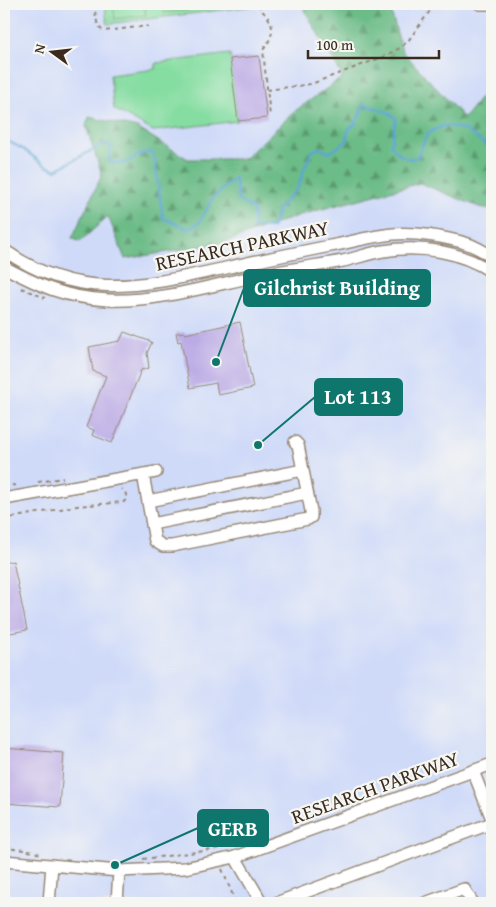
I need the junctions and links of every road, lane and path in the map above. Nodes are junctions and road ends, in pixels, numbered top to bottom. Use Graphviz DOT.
graph roads {
  1 [pos="70,4"];
  2 [pos="84,4"];
  3 [pos="94,4"];
  4 [pos="259,4"];
  5 [pos="435,4"];
  6 [pos="480,4"];
  7 [pos="488,4"];
  8 [pos="148,26"];
  9 [pos="267,90"];
  10 [pos="270,116"];
  11 [pos="4,250"];
  12 [pos="492,256"];
  13 [pos="241,264"];
  14 [pos="4,267"];
  15 [pos="492,272"];
  16 [pos="243,279"];
  17 [pos="101,286"];
  18 [pos="99,299"];
  19 [pos="295,442"];
  20 [pos="303,470"];
  21 [pos="156,472"];
  22 [pos="143,474"];
  23 [pos="119,479"];
  24 [pos="308,493"];
  25 [pos="4,499"];
  26 [pos="148,501"];
  27 [pos="4,519"];
  28 [pos="152,524"];
  29 [pos="492,764"];
  30 [pos="473,771"];
  31 [pos="492,821"];
  32 [pos="4,848"];
  33 [pos="225,848"];
  34 [pos="43,854"];
  35 [pos="218,855"];
  36 [pos="235,857"];
  37 [pos="137,860"];
  38 [pos="4,861"];
  39 [pos="52,865"];
  40 [pos="119,871"];
  41 [pos="49,903"];
  42 [pos="117,903"];
  43 [pos="236,903"];
  44 [pos="262,903"];
  45 [pos="276,903"];
  46 [pos="425,903"];
  47 [pos="473,903"];
  1 -- 2 [label="path"];
  3 -- 8 [label="path"];
  4 -- 9 [label="path"];
  5 -- 9 [label="path"];
  6 -- 7 [label="street"];
  9 -- 10 [label="path"];
  11 -- 17 [label="street, RESEARCH PARKWAY"];
  12 -- 13 [label="street, RESEARCH PARKWAY"];
  13 -- 16 [label="street"];
  13 -- 17 [label="street, RESEARCH PARKWAY"];
  14 -- 18 [label="street, RESEARCH PARKWAY"];
  15 -- 16 [label="street, RESEARCH PARKWAY"];
  16 -- 18 [label="street, RESEARCH PARKWAY"];
  17 -- 18 [label="street"];
  19 -- 20 [label="street"];
  20 -- 24 [label="street"];
  20 -- 26 [label="street"];
  21 -- 22 [label="street"];
  22 -- 23 [label="street"];
  22 -- 26 [label="street"];
  23 -- 25 [label="street"];
  23 -- 27 [label="path"];
  24 -- 28 [label="street"];
  24 -- 28 [label="street"];
  26 -- 28 [label="street"];
  29 -- 30 [label="street, RESEARCH PARKWAY"];
  30 -- 31 [label="street"];
  30 -- 36 [label="street, RESEARCH PARKWAY"];
  31 -- 45 [label="street"];
  32 -- 34 [label="path"];
  33 -- 35 [label="path"];
  35 -- 36 [label="street, RESEARCH PARKWAY"];
  35 -- 37 [label="path"];
  35 -- 40 [label="street, RESEARCH PARKWAY"];
  35 -- 43 [label="path"];
  36 -- 44 [label="street"];
  38 -- 39 [label="street, RESEARCH PARKWAY"];
  39 -- 40 [label="street, RESEARCH PARKWAY"];
  39 -- 41 [label="street"];
  40 -- 42 [label="street"];
  46 -- 47 [label="street"];
}
